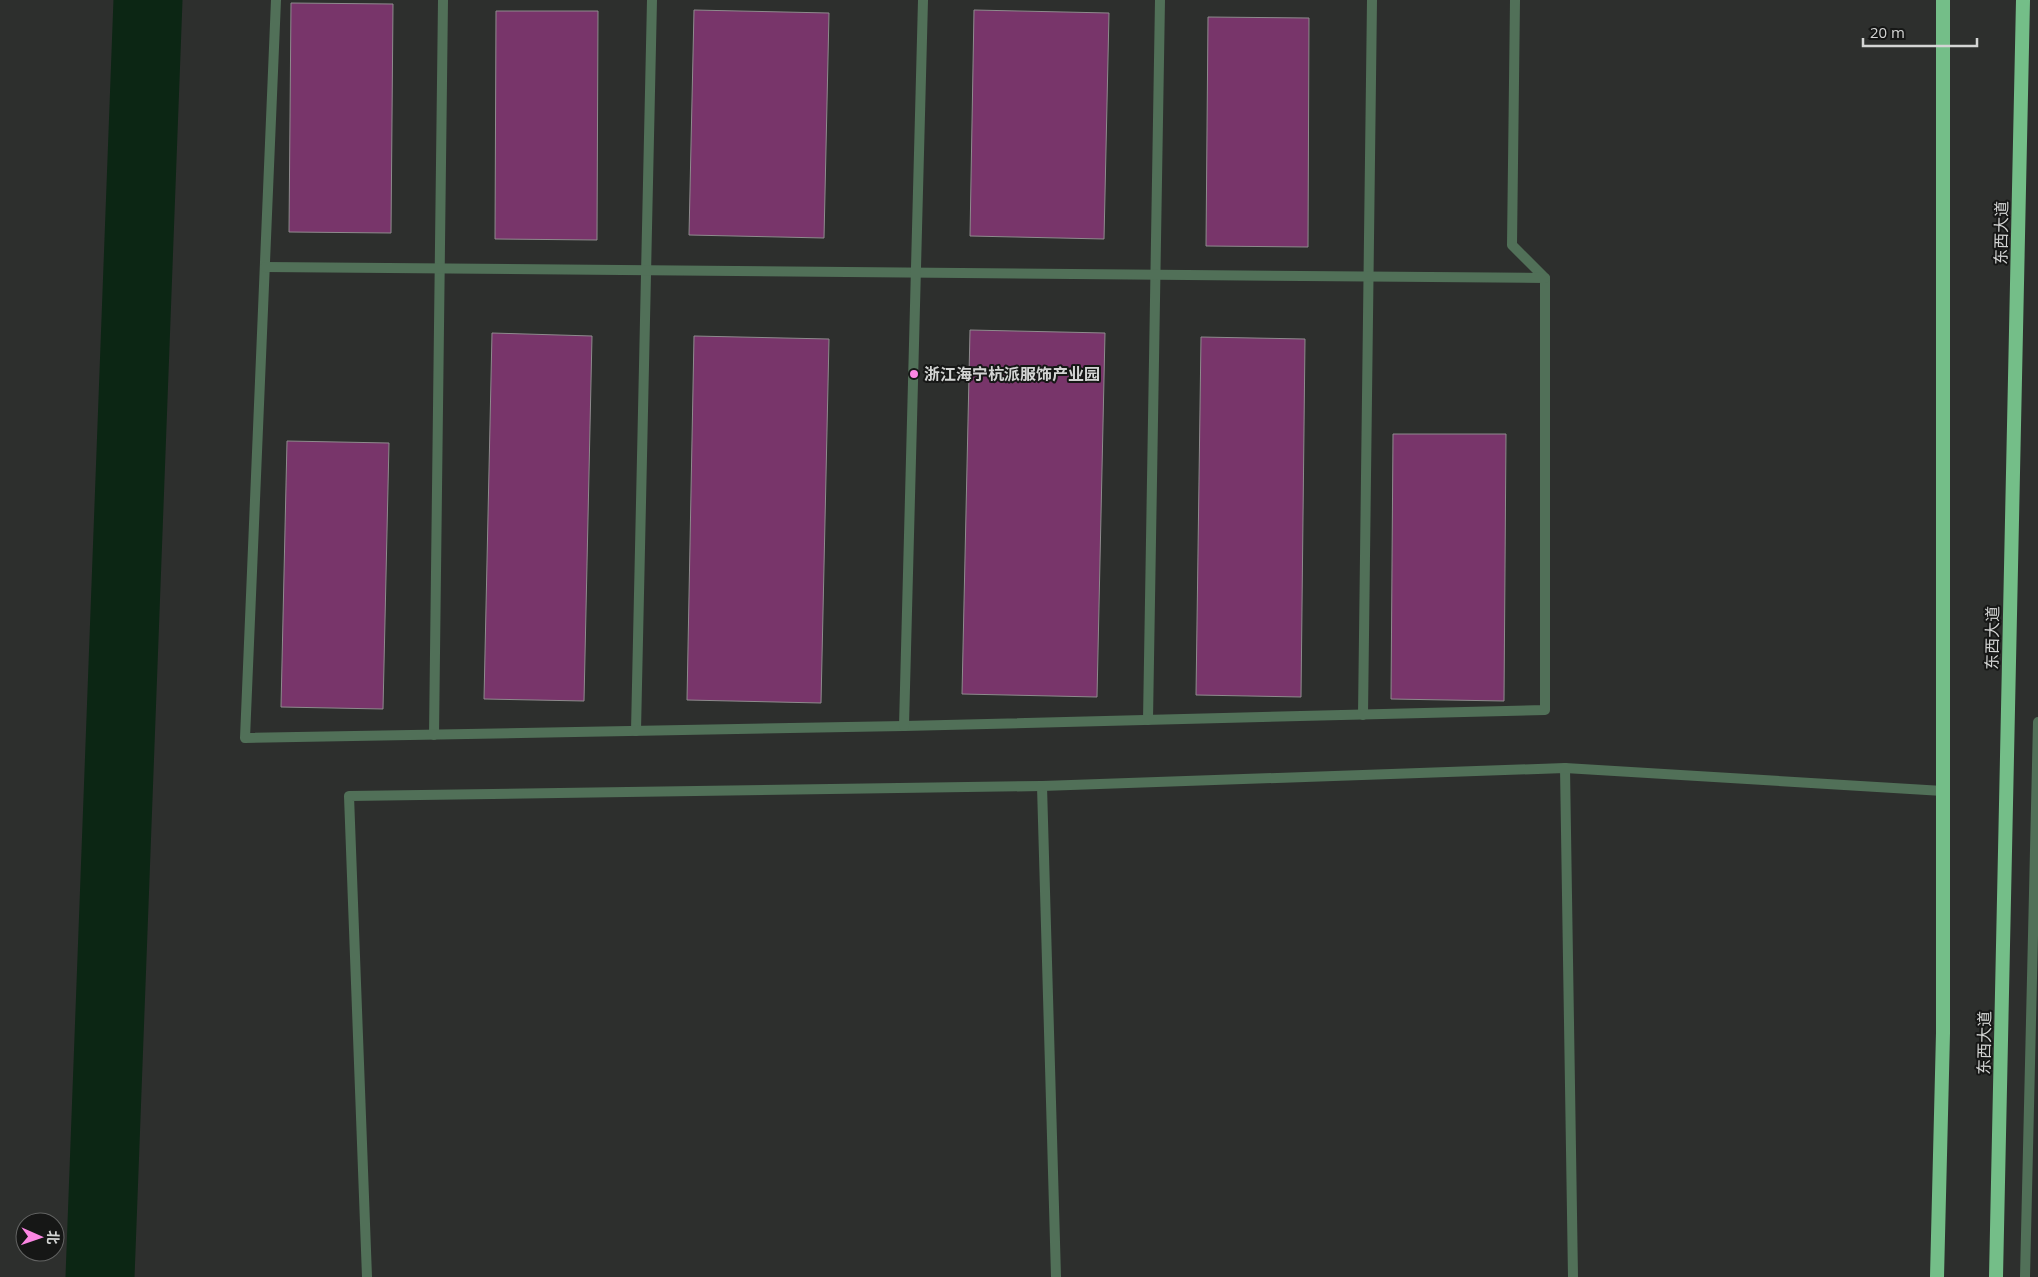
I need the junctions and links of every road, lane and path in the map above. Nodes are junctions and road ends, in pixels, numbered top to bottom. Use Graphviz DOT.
graph roads {
  1 [pos="276,0"];
  2 [pos="443,0"];
  3 [pos="652,0"];
  4 [pos="923,0"];
  5 [pos="1160,0"];
  6 [pos="1372,0"];
  7 [pos="1514,0"];
  8 [pos="1943,0"];
  9 [pos="2023,0"];
  10 [pos="265,267"];
  11 [pos="440,268"];
  12 [pos="646,270"];
  13 [pos="916,272"];
  14 [pos="1156,275"];
  15 [pos="1368,277"];
  16 [pos="1545,278"];
  17 [pos="1363,715"];
  18 [pos="1148,720"];
  19 [pos="2038,722"];
  20 [pos="904,726"];
  21 [pos="636,731"];
  22 [pos="434,735"];
  23 [pos="1565,768"];
  24 [pos="1042,786"];
  25 [pos="1943,791"];
  26 [pos="367,1277"];
  27 [pos="1056,1277"];
  28 [pos="1573,1277"];
  29 [pos="1936,1277"];
  30 [pos="1996,1277"];
  31 [pos="2025,1277"];
  1 -- 10 [label="street"];
  2 -- 11 [label="street"];
  3 -- 12 [label="street"];
  4 -- 13 [label="street"];
  5 -- 14 [label="street"];
  6 -- 15 [label="street"];
  7 -- 16 [label="street"];
  8 -- 25 [label="highway"];
  9 -- 30 [label="highway, 东西大道"];
  10 -- 11 [label="street"];
  10 -- 22 [label="street"];
  11 -- 12 [label="street"];
  11 -- 22 [label="street"];
  12 -- 13 [label="street"];
  12 -- 21 [label="street"];
  13 -- 14 [label="street"];
  13 -- 20 [label="street"];
  14 -- 15 [label="street"];
  14 -- 18 [label="street"];
  15 -- 16 [label="street"];
  15 -- 17 [label="street"];
  16 -- 17 [label="street"];
  17 -- 18 [label="street"];
  18 -- 20 [label="street"];
  19 -- 31 [label="street"];
  20 -- 21 [label="street"];
  21 -- 22 [label="street"];
  23 -- 24 [label="street"];
  23 -- 25 [label="street"];
  23 -- 28 [label="street"];
  24 -- 26 [label="street"];
  24 -- 27 [label="street"];
  25 -- 29 [label="highway"];
}
